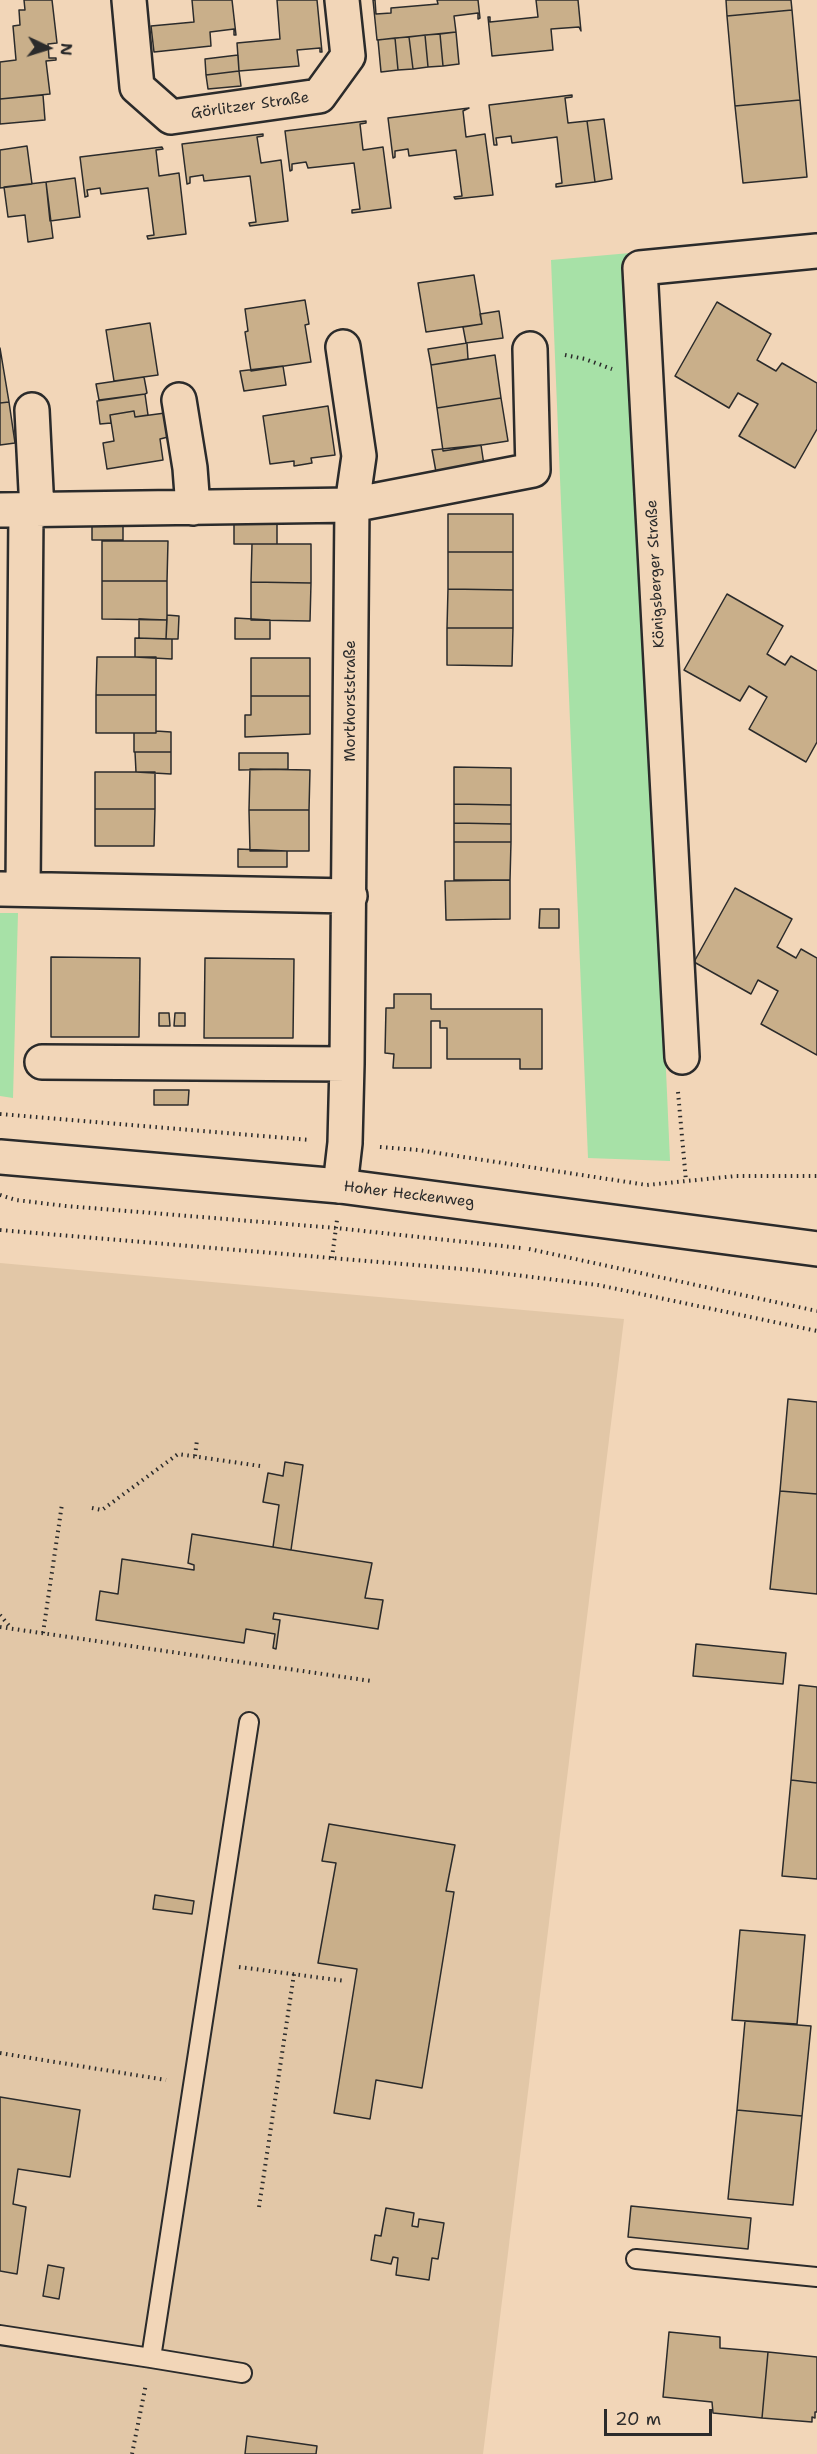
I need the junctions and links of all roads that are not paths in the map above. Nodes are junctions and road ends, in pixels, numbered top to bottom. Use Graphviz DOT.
graph roads {
  1 [pos="129,0"];
  2 [pos="342,0"];
  3 [pos="817,251"];
  4 [pos="344,347"];
  5 [pos="530,349"];
  6 [pos="179,400"];
  7 [pos="32,410"];
  8 [pos="352,505"];
  9 [pos="193,508"];
  10 [pos="21,510"];
  11 [pos="11,889"];
  12 [pos="350,896"];
  13 [pos="682,1057"];
  14 [pos="42,1062"];
  15 [pos="347,1064"];
  16 [pos="0,1157"];
  17 [pos="340,1186"];
  18 [pos="817,1249"];
  19 [pos="249,1722"];
  20 [pos="636,2259"];
  21 [pos="817,2277"];
  22 [pos="0,2335"];
  23 [pos="151,2358"];
  24 [pos="242,2373"];
  1 -- 2 [label="street, Görlitzer Straße"];
  3 -- 13 [label="street, Königsberger Straße"];
  4 -- 8 [label="street, Morthorststraße"];
  5 -- 8 [label="street"];
  6 -- 9 [label="street"];
  7 -- 10 [label="street"];
  8 -- 9 [label="street"];
  8 -- 12 [label="street, Morthorststraße"];
  9 -- 10 [label="street"];
  10 -- 11 [label="street"];
  11 -- 12 [label="street"];
  12 -- 15 [label="street, Morthorststraße"];
  14 -- 15 [label="street"];
  15 -- 17 [label="street, Morthorststraße"];
  16 -- 17 [label="street, Hoher Heckenweg"];
  17 -- 18 [label="street, Hoher Heckenweg"];
  19 -- 23 [label="lane"];
  20 -- 21 [label="lane"];
  22 -- 23 [label="lane"];
  23 -- 24 [label="lane"];
}
